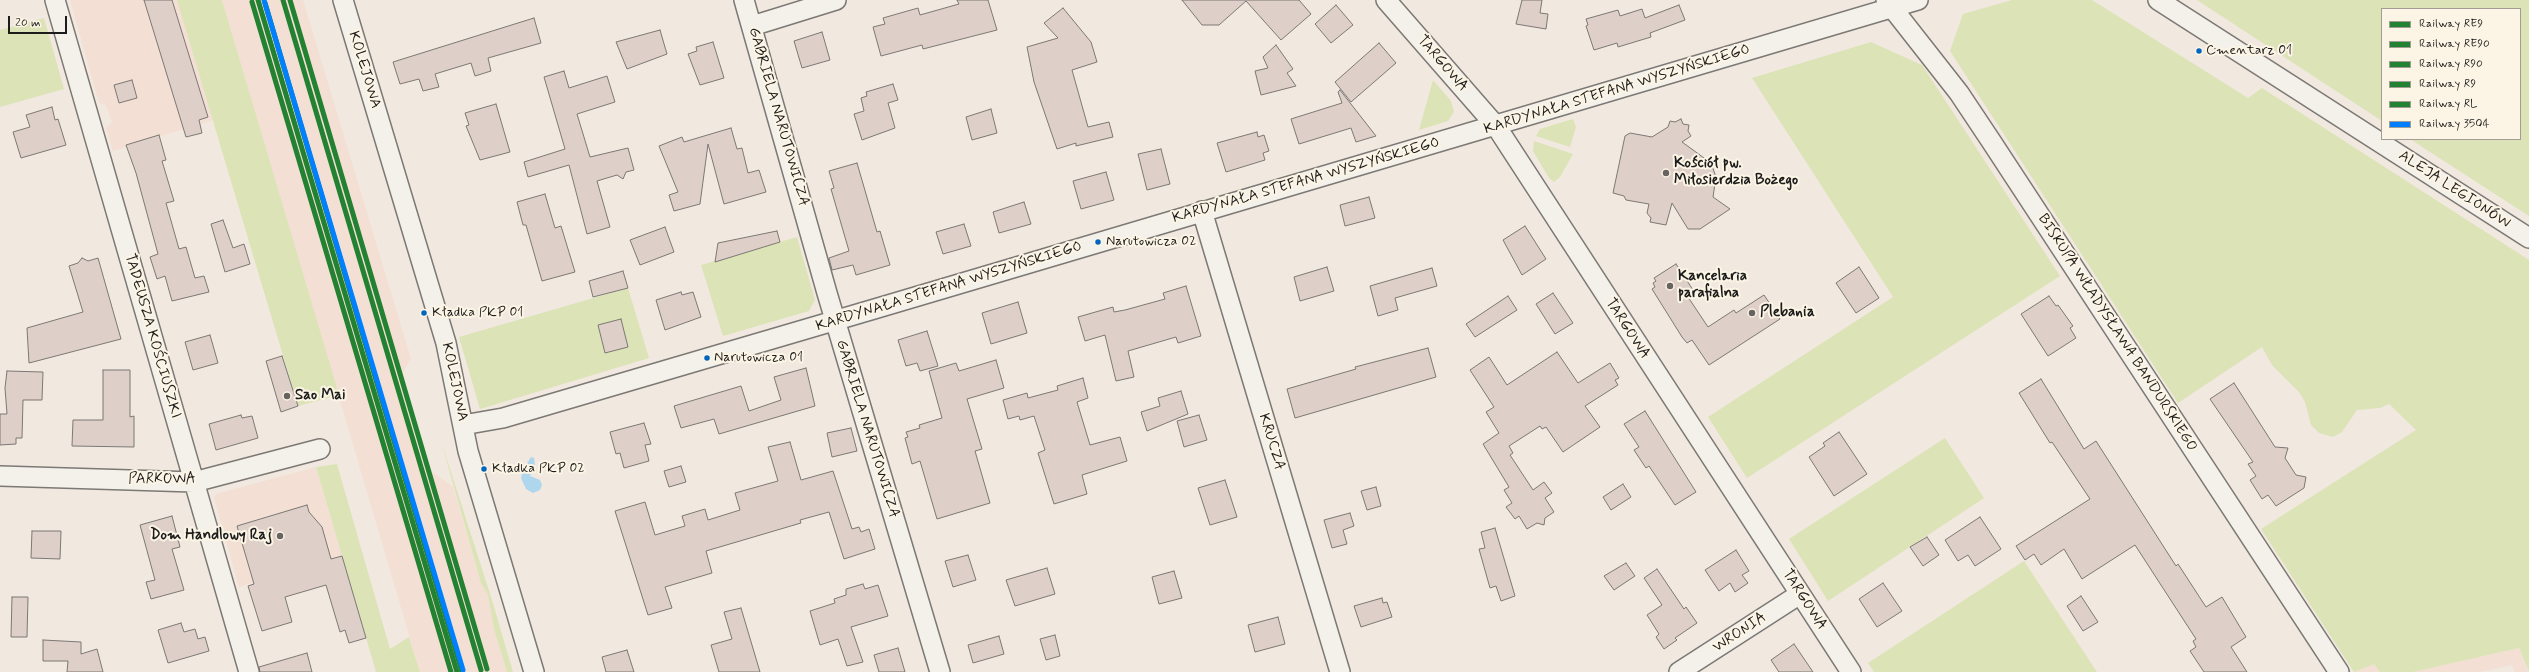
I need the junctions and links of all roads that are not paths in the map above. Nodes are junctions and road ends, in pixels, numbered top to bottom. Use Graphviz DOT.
graph roads {
  1 [pos="55,0"];
  2 [pos="343,0"];
  3 [pos="744,0"];
  4 [pos="836,0"];
  5 [pos="1386,0"];
  6 [pos="1918,0"];
  7 [pos="2158,0"];
  8 [pos="1889,4"];
  9 [pos="752,26"];
  10 [pos="1496,126"];
  11 [pos="1202,211"];
  12 [pos="2529,238"];
  13 [pos="835,321"];
  14 [pos="463,425"];
  15 [pos="320,450"];
  16 [pos="0,476"];
  17 [pos="194,482"];
  18 [pos="1800,594"];
  19 [pos="249,672"];
  20 [pos="534,672"];
  21 [pos="940,672"];
  22 [pos="1340,672"];
  23 [pos="1679,672"];
  24 [pos="1851,672"];
  25 [pos="2339,672"];
  1 -- 17 [label="street, TADEUSZA KOŚCIUSZKI"];
  2 -- 14 [label="street, KOLEJOWA"];
  3 -- 9 [label="street, GABRIELA NARUTOWICZA"];
  4 -- 9 [label="street"];
  5 -- 10 [label="street, TARGOWA"];
  6 -- 8 [label="street, KARDYNAŁA STEFANA WYSZYŃSKIEGO"];
  7 -- 12 [label="street, ALEJA LEGIONÓW"];
  8 -- 10 [label="street, KARDYNAŁA STEFANA WYSZYŃSKIEGO"];
  8 -- 25 [label="street, BISKUPA WŁADYSŁAWA BANDURSKIEGO"];
  9 -- 13 [label="street, GABRIELA NARUTOWICZA"];
  10 -- 11 [label="street, KARDYNAŁA STEFANA WYSZYŃSKIEGO"];
  10 -- 18 [label="street, TARGOWA"];
  11 -- 13 [label="street, KARDYNAŁA STEFANA WYSZYŃSKIEGO"];
  11 -- 22 [label="street, KRUCZA"];
  13 -- 14 [label="street, KARDYNAŁA STEFANA WYSZYŃSKIEGO"];
  13 -- 21 [label="street, GABRIELA NARUTOWICZA"];
  14 -- 20 [label="street, KOLEJOWA"];
  15 -- 17 [label="street, PARKOWA"];
  16 -- 17 [label="street, PARKOWA"];
  17 -- 19 [label="street, TADEUSZA KOŚCIUSZKI"];
  18 -- 23 [label="street, WRONIA"];
  18 -- 24 [label="street, TARGOWA"];
}
